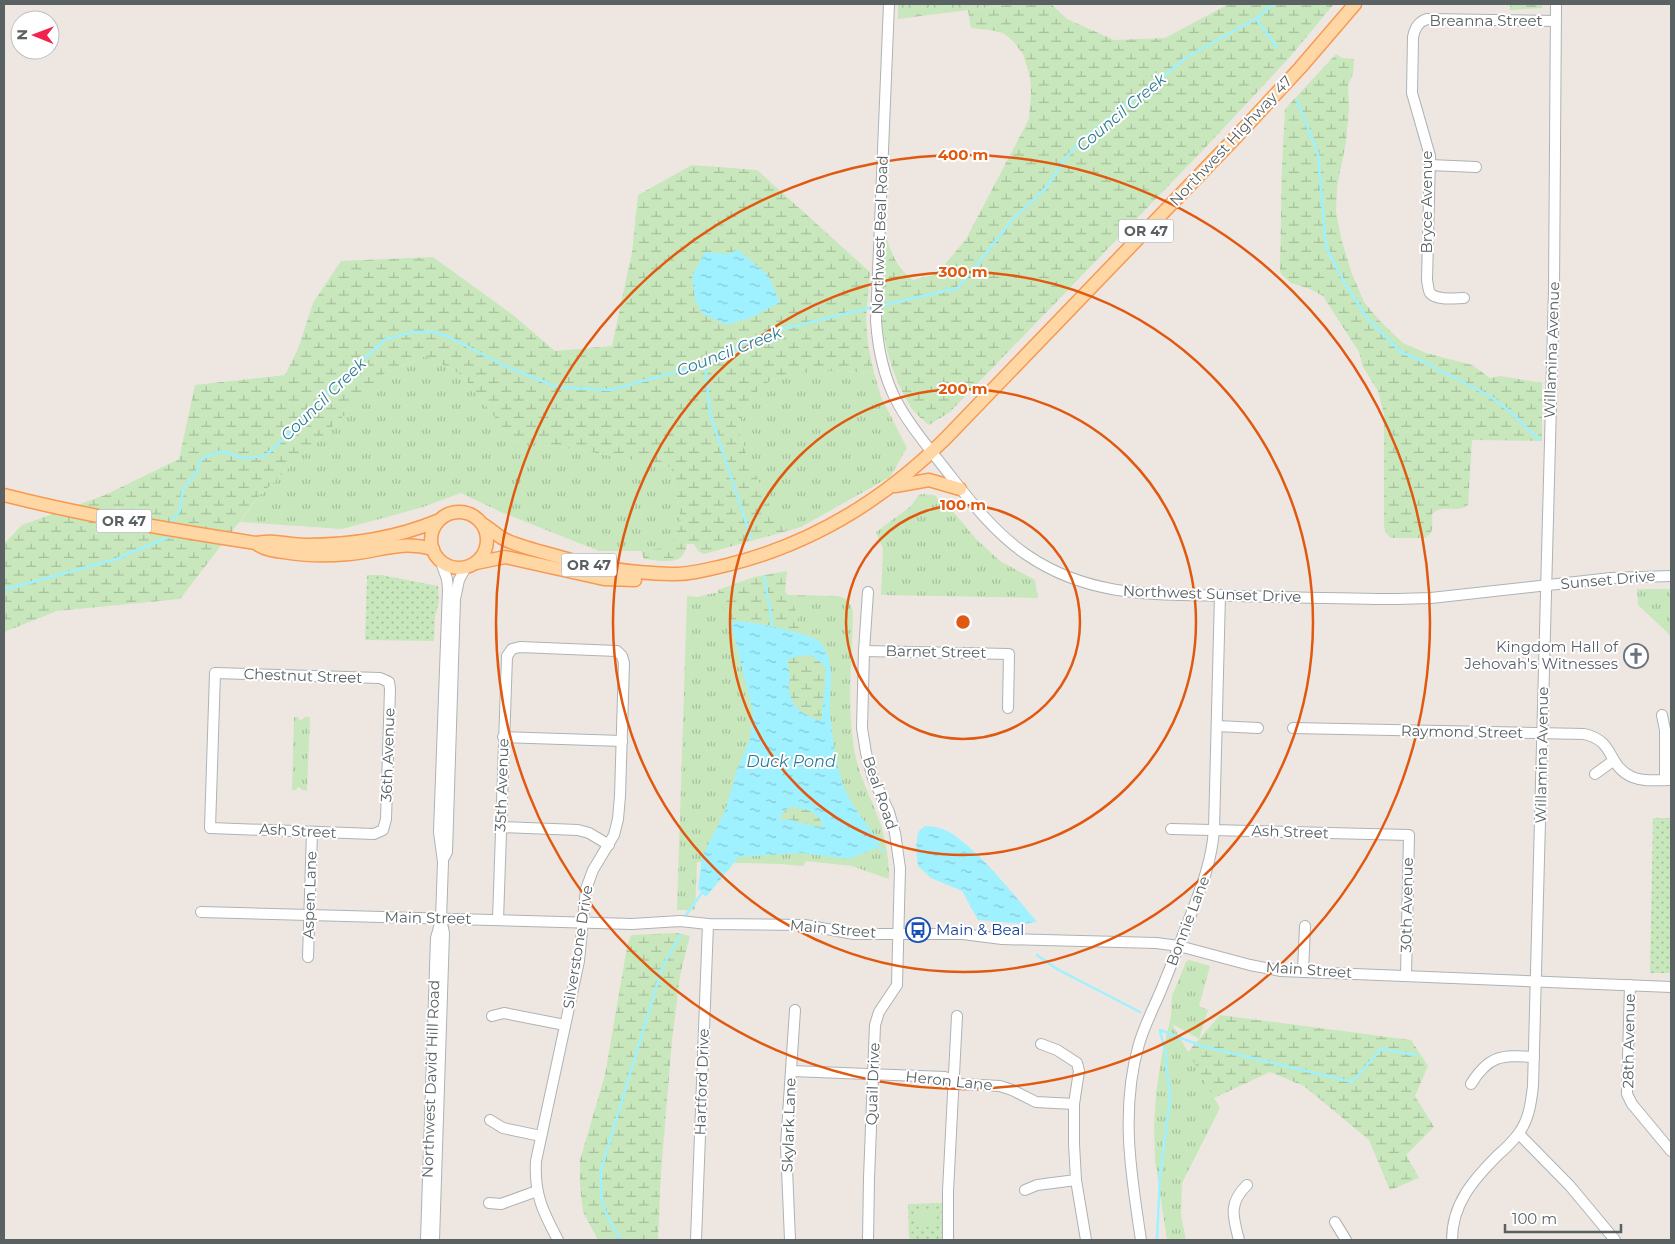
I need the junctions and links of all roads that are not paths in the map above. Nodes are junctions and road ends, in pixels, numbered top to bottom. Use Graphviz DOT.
graph roads {
  1 [pos="889,4"];
  2 [pos="1355,4"];
  3 [pos="1556,4"];
  4 [pos="1555,21"];
  5 [pos="1417,25"];
  6 [pos="1430,166"];
  7 [pos="1476,167"];
  8 [pos="1464,298"];
  9 [pos="932,452"];
  10 [pos="892,486"];
  11 [pos="960,488"];
  12 [pos="4,495"];
  13 [pos="438,521"];
  14 [pos="484,525"];
  15 [pos="256,543"];
  16 [pos="432,550"];
  17 [pos="441,562"];
  18 [pos="471,565"];
  19 [pos="672,574"];
  20 [pos="1671,576"];
  21 [pos="1545,585"];
  22 [pos="868,592"];
  23 [pos="1220,595"];
  24 [pos="864,651"];
  25 [pos="621,654"];
  26 [pos="389,682"];
  27 [pos="1008,708"];
  28 [pos="1662,715"];
  29 [pos="1217,726"];
  30 [pos="1258,728"];
  31 [pos="1293,728"];
  32 [pos="1542,733"];
  33 [pos="503,737"];
  34 [pos="622,741"];
  35 [pos="1614,761"];
  36 [pos="1595,774"];
  37 [pos="1668,780"];
  38 [pos="500,827"];
  39 [pos="210,828"];
  40 [pos="384,828"];
  41 [pos="1171,829"];
  42 [pos="1214,829"];
  43 [pos="312,832"];
  44 [pos="1409,835"];
  45 [pos="609,845"];
  46 [pos="443,862"];
  47 [pos="201,912"];
  48 [pos="309,915"];
  49 [pos="441,919"];
  50 [pos="498,920"];
  51 [pos="583,922"];
  52 [pos="708,924"];
  53 [pos="1305,926"];
  54 [pos="899,933"];
  55 [pos="1179,946"];
  56 [pos="308,957"];
  57 [pos="1303,972"];
  58 [pos="1406,976"];
  59 [pos="1536,981"];
  60 [pos="1630,985"];
  61 [pos="1671,987"];
  62 [pos="794,1010"];
  63 [pos="492,1016"];
  64 [pos="957,1016"];
  65 [pos="565,1026"];
  66 [pos="1041,1044"];
  67 [pos="1534,1056"];
  68 [pos="791,1071"];
  69 [pos="874,1074"];
  70 [pos="954,1081"];
  71 [pos="1471,1084"];
  72 [pos="1074,1104"];
  73 [pos="490,1120"];
  74 [pos="1519,1134"];
  75 [pos="541,1136"];
  76 [pos="1671,1150"];
  77 [pos="1076,1180"];
  78 [pos="1247,1185"];
  79 [pos="1025,1190"];
  80 [pos="537,1191"];
  81 [pos="490,1203"];
  82 [pos="1334,1222"];
  83 [pos="426,1240"];
  84 [pos="434,1240"];
  85 [pos="558,1240"];
  86 [pos="696,1240"];
  87 [pos="790,1240"];
  88 [pos="868,1240"];
  89 [pos="948,1240"];
  90 [pos="1086,1240"];
  91 [pos="1141,1240"];
  92 [pos="1239,1240"];
  93 [pos="1346,1240"];
  94 [pos="1452,1240"];
  95 [pos="1615,1240"];
  1 -- 9 [label="street, Northwest Beal Road"];
  2 -- 9 [label="main road, Northwest Highway 47 / OR 47"];
  3 -- 4 [label="street, Willamina Avenue"];
  4 -- 5 [label="street, Breanna Street"];
  4 -- 21 [label="street, Willamina Avenue"];
  5 -- 6 [label="street, Bryce Avenue"];
  6 -- 7 [label="street"];
  6 -- 8 [label="street, Bryce Avenue"];
  9 -- 10 [label="main road, Northwest Highway 47 / OR 47"];
  9 -- 11 [label="street, Northwest Sunset Drive"];
  10 -- 11 [label="main road"];
  10 -- 19 [label="main road, Northwest Highway 47 / OR 47"];
  11 -- 23 [label="street, Northwest Sunset Drive"];
  12 -- 15 [label="main road, OR 47"];
  13 -- 14 [label="main road"];
  13 -- 15 [label="main road"];
  13 -- 16 [label="main road"];
  14 -- 18 [label="main road"];
  14 -- 19 [label="main road, Northwest Highway 47 / OR 47"];
  15 -- 16 [label="main road, OR 47"];
  16 -- 17 [label="main road"];
  17 -- 18 [label="main road"];
  17 -- 46 [label="street, Northwest David Hill Road"];
  18 -- 19 [label="main road, Northwest Highway 47"];
  18 -- 46 [label="street, Northwest David Hill Road"];
  20 -- 21 [label="street, Sunset Drive"];
  21 -- 23 [label="street, Northwest Sunset Drive"];
  21 -- 32 [label="street, Willamina Avenue"];
  22 -- 24 [label="street, Beal Road"];
  23 -- 29 [label="street, Bonnie Lane"];
  24 -- 27 [label="street, Barnet Street"];
  24 -- 54 [label="street, Beal Road"];
  25 -- 33 [label="street, 35th Avenue"];
  25 -- 34 [label="street, Silverstone Drive"];
  26 -- 39 [label="street, Chestnut Street"];
  26 -- 40 [label="street, 36th Avenue"];
  28 -- 37 [label="street"];
  29 -- 30 [label="street"];
  29 -- 42 [label="street, Bonnie Lane"];
  31 -- 32 [label="street, Raymond Street"];
  32 -- 35 [label="street, Raymond Street"];
  32 -- 59 [label="street, Willamina Avenue"];
  33 -- 34 [label="street"];
  33 -- 38 [label="street, 35th Avenue"];
  34 -- 45 [label="street, Silverstone Drive"];
  35 -- 36 [label="street"];
  35 -- 37 [label="street, Raymond Street"];
  38 -- 45 [label="street"];
  38 -- 50 [label="street, 35th Avenue"];
  39 -- 43 [label="street, Ash Street"];
  40 -- 43 [label="street, Ash Street"];
  41 -- 42 [label="street, Ash Street"];
  42 -- 44 [label="street, Ash Street"];
  42 -- 55 [label="street, Bonnie Lane"];
  43 -- 48 [label="street, Aspen Lane"];
  44 -- 58 [label="street, 30th Avenue"];
  45 -- 51 [label="street, Silverstone Drive"];
  46 -- 49 [label="street, Northwest David Hill Road"];
  47 -- 48 [label="street, Main Street"];
  48 -- 49 [label="street, Main Street"];
  48 -- 56 [label="street, Aspen Lane"];
  49 -- 50 [label="street, Main Street"];
  49 -- 83 [label="street, Northwest David Hill Road"];
  49 -- 84 [label="street, Northwest David Hill Road"];
  50 -- 51 [label="street, Main Street"];
  51 -- 52 [label="street, Main Street"];
  51 -- 65 [label="street, Silverstone Drive"];
  52 -- 54 [label="street, Main Street"];
  52 -- 86 [label="street, Hartford Drive"];
  53 -- 57 [label="street"];
  54 -- 55 [label="street, Main Street"];
  54 -- 69 [label="street, Quail Drive"];
  55 -- 57 [label="street, Main Street"];
  55 -- 91 [label="street, Bonnie Lane"];
  57 -- 58 [label="street, Main Street"];
  58 -- 59 [label="street, Main Street"];
  59 -- 60 [label="street, Main Street"];
  59 -- 67 [label="street, Willamina Avenue"];
  60 -- 61 [label="street, Main Street"];
  60 -- 76 [label="street, 28th Avenue"];
  62 -- 68 [label="street, Skylark Lane"];
  63 -- 65 [label="street"];
  64 -- 70 [label="street"];
  65 -- 75 [label="street, Silverstone Drive"];
  66 -- 72 [label="street"];
  67 -- 71 [label="street"];
  67 -- 74 [label="street, Willamina Avenue"];
  68 -- 69 [label="street, Heron Lane"];
  68 -- 87 [label="street, Skylark Lane"];
  69 -- 70 [label="street, Heron Lane"];
  69 -- 88 [label="street, Quail Drive"];
  70 -- 72 [label="street, Heron Lane"];
  70 -- 89 [label="street"];
  72 -- 77 [label="street"];
  73 -- 75 [label="street"];
  74 -- 94 [label="street, Willamina Avenue"];
  74 -- 95 [label="street"];
  75 -- 80 [label="street, Silverstone Drive"];
  77 -- 79 [label="street"];
  77 -- 90 [label="street"];
  78 -- 92 [label="street"];
  80 -- 81 [label="street"];
  80 -- 85 [label="street, Silverstone Drive"];
  82 -- 93 [label="street"];
}
